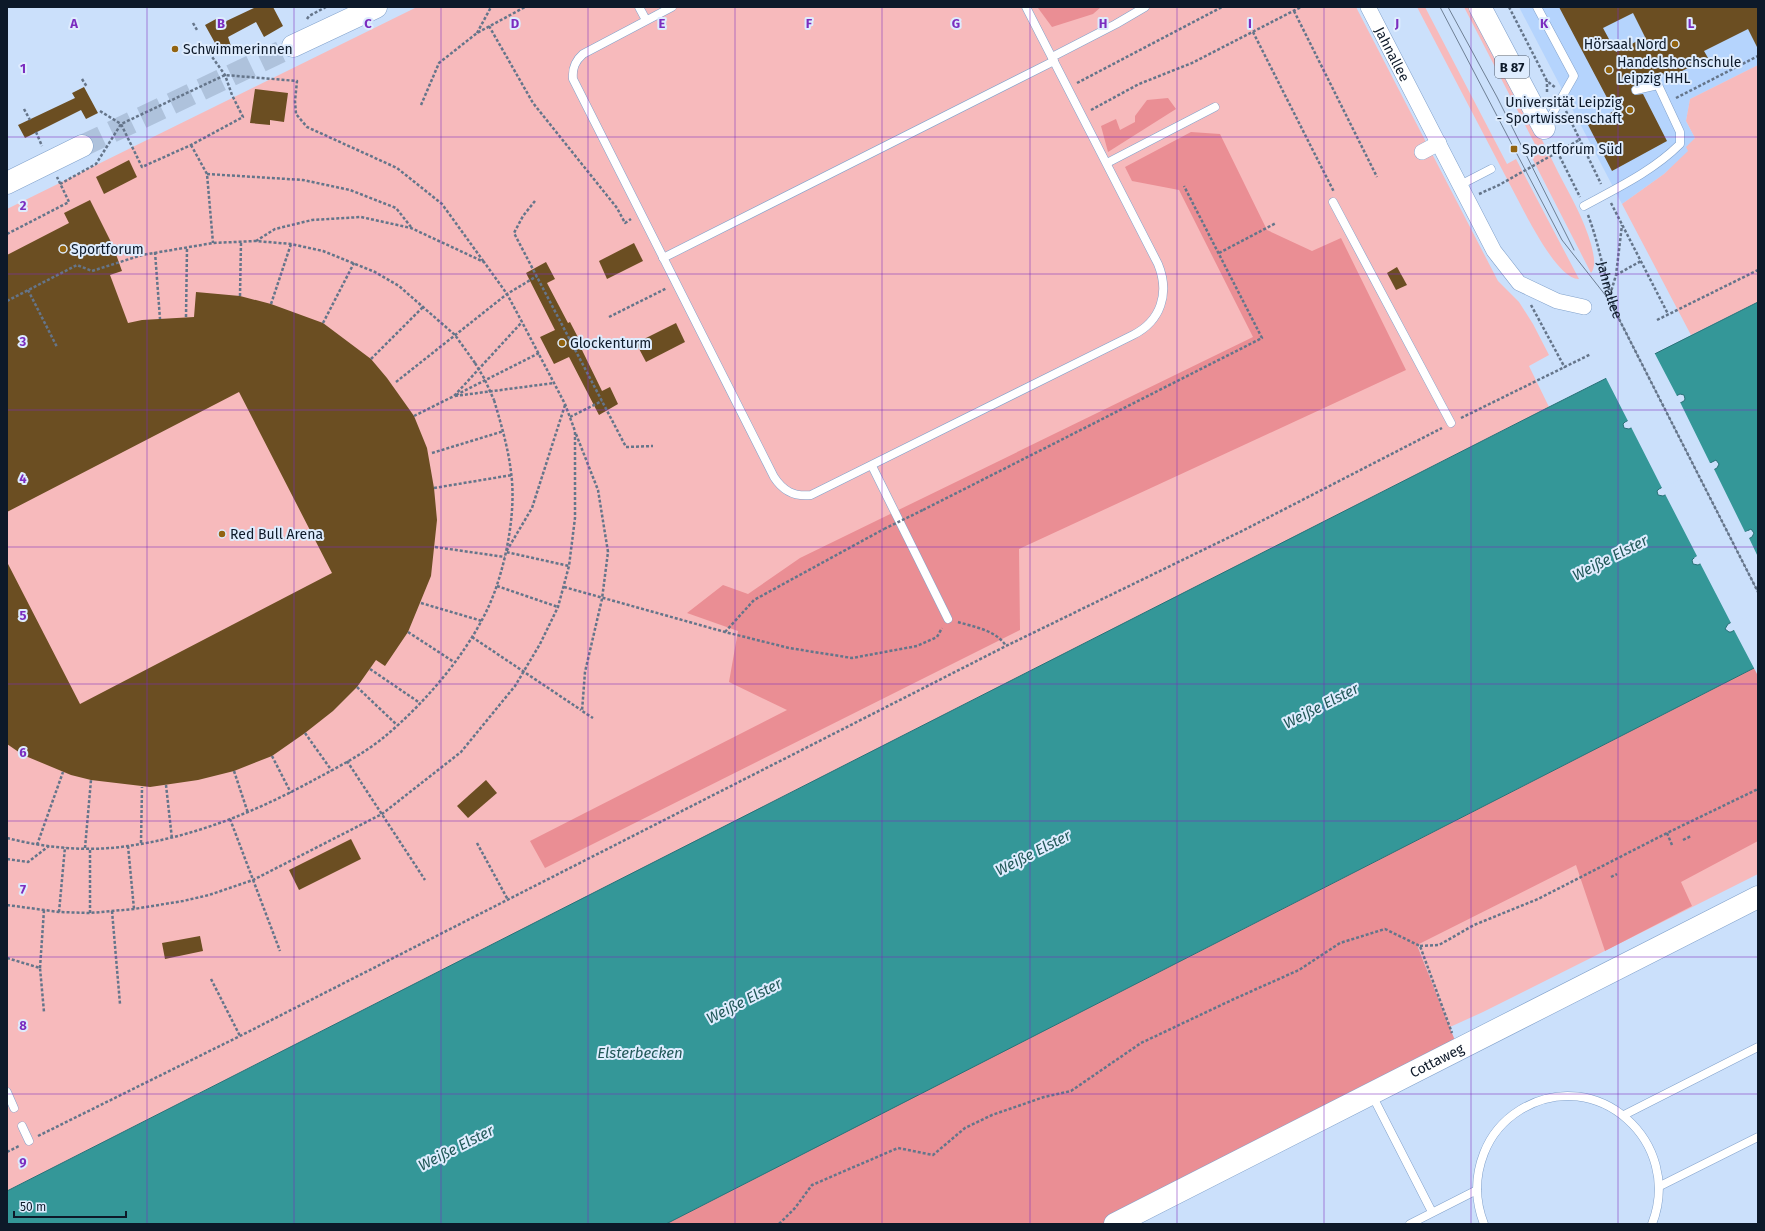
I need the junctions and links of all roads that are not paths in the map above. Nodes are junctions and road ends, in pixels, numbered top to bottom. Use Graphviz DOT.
graph roads {
  1 [pos="376,7"];
  2 [pos="639,7"];
  3 [pos="672,7"];
  4 [pos="1026,7"];
  5 [pos="1145,7"];
  6 [pos="1368,7"];
  7 [pos="1480,7"];
  8 [pos="1537,7"];
  9 [pos="646,20"];
  10 [pos="293,46"];
  11 [pos="1053,59"];
  12 [pos="1636,90"];
  13 [pos="1215,107"];
  14 [pos="1544,128"];
  15 [pos="1439,143"];
  16 [pos="82,146"];
  17 [pos="1422,152"];
  18 [pos="1107,164"];
  19 [pos="1491,170"];
  20 [pos="7,183"];
  21 [pos="1460,185"];
  22 [pos="1335,201"];
  23 [pos="1584,206"];
  24 [pos="663,258"];
  25 [pos="1584,307"];
  26 [pos="1451,423"];
  27 [pos="872,466"];
  28 [pos="948,619"];
  29 [pos="1757,899"];
  30 [pos="1758,1047"];
  31 [pos="7,1092"];
  32 [pos="1371,1094"];
  33 [pos="14,1108"];
  34 [pos="1624,1115"];
  35 [pos="22,1126"];
  36 [pos="1758,1137"];
  37 [pos="29,1141"];
  38 [pos="1660,1186"];
  39 [pos="1477,1190"];
  40 [pos="1432,1212"];
  41 [pos="1115,1224"];
  42 [pos="1410,1224"];
  43 [pos="1484,1224"];
  44 [pos="1652,1224"];
  1 -- 10 [label="street"];
  2 -- 9 [label="lane"];
  3 -- 9 [label="lane"];
  4 -- 11 [label="lane"];
  5 -- 11 [label="lane"];
  6 -- 15 [label="street, Jahnallee"];
  7 -- 14 [label="street, B 87"];
  8 -- 14 [label="lane"];
  9 -- 24 [label="lane"];
  11 -- 18 [label="lane"];
  11 -- 24 [label="lane"];
  12 -- 23 [label="lane"];
  13 -- 18 [label="lane"];
  15 -- 17 [label="street"];
  15 -- 21 [label="street, Jahnallee"];
  16 -- 20 [label="street"];
  18 -- 27 [label="lane"];
  19 -- 21 [label="lane"];
  21 -- 25 [label="street, Jahnallee"];
  22 -- 26 [label="lane"];
  24 -- 27 [label="lane"];
  27 -- 28 [label="lane"];
  29 -- 32 [label="street, Cottaweg"];
  30 -- 34 [label="lane"];
  31 -- 33 [label="lane"];
  32 -- 40 [label="lane"];
  32 -- 41 [label="street, Cottaweg"];
  34 -- 38 [label="lane"];
  34 -- 39 [label="lane"];
  35 -- 37 [label="lane"];
  36 -- 38 [label="lane"];
  38 -- 44 [label="lane"];
  39 -- 40 [label="lane"];
  39 -- 43 [label="lane"];
  40 -- 42 [label="lane"];
}
